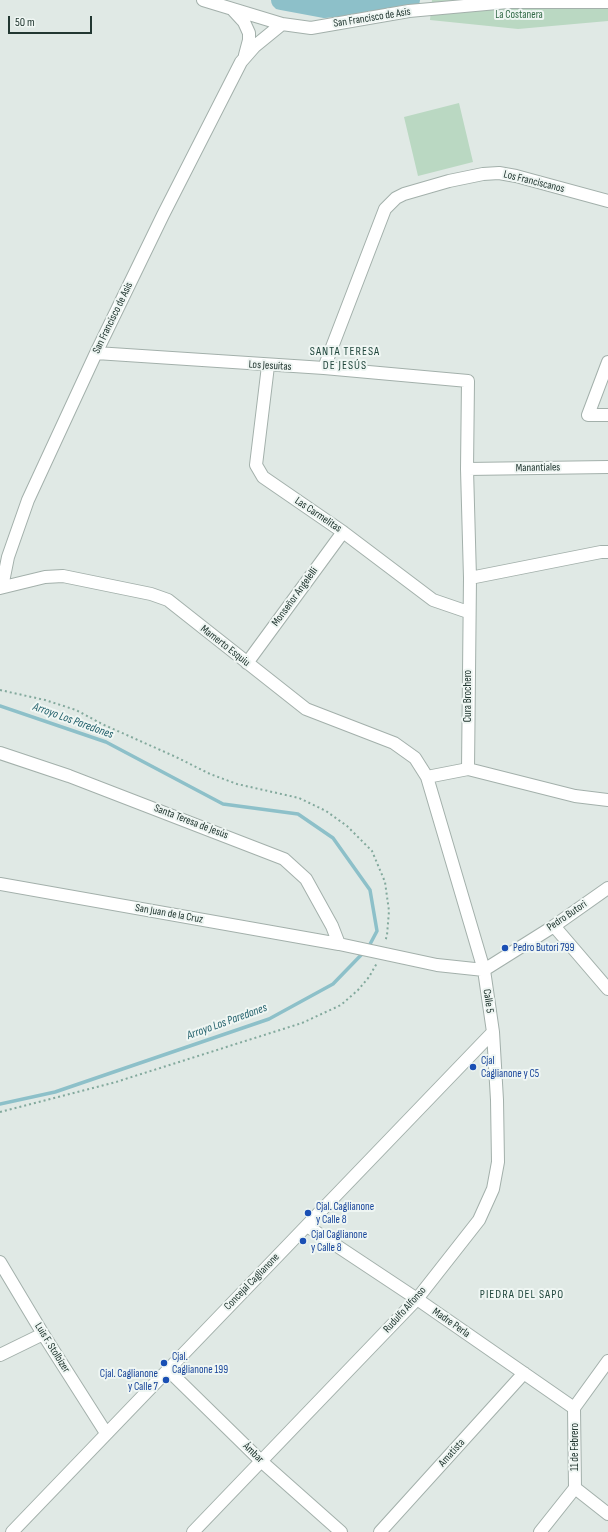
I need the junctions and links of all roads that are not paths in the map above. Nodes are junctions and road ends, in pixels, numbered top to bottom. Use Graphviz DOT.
graph roads {
  1 [pos="203,0"];
  2 [pos="608,2"];
  3 [pos="233,10"];
  4 [pos="282,24"];
  5 [pos="245,58"];
  6 [pos="608,201"];
  7 [pos="96,353"];
  8 [pos="608,362"];
  9 [pos="268,366"];
  10 [pos="324,368"];
  11 [pos="468,381"];
  12 [pos="608,415"];
  13 [pos="608,467"];
  14 [pos="468,469"];
  15 [pos="343,532"];
  16 [pos="608,552"];
  17 [pos="470,578"];
  18 [pos="1,587"];
  19 [pos="468,612"];
  20 [pos="247,663"];
  21 [pos="0,753"];
  22 [pos="468,769"];
  23 [pos="427,777"];
  24 [pos="608,800"];
  25 [pos="0,884"];
  26 [pos="608,888"];
  27 [pos="554,926"];
  28 [pos="339,944"];
  29 [pos="484,970"];
  30 [pos="608,989"];
  31 [pos="493,1032"];
  32 [pos="307,1226"];
  33 [pos="0,1262"];
  34 [pos="417,1299"];
  35 [pos="43,1334"];
  36 [pos="0,1355"];
  37 [pos="608,1361"];
  38 [pos="168,1370"];
  39 [pos="524,1373"];
  40 [pos="574,1408"];
  41 [pos="106,1433"];
  42 [pos="261,1461"];
  43 [pos="575,1488"];
  44 [pos="608,1514"];
  45 [pos="12,1532"];
  46 [pos="192,1532"];
  47 [pos="341,1532"];
  48 [pos="380,1532"];
  49 [pos="540,1532"];
  1 -- 3 [label="street"];
  2 -- 4 [label="street, San Francisco de Asis"];
  3 -- 4 [label="street"];
  3 -- 5 [label="street, San Francisco de Asis"];
  4 -- 5 [label="street, San Francisco de Asis"];
  5 -- 7 [label="street, San Francisco de Asis"];
  6 -- 10 [label="street, Los Franciscanos"];
  7 -- 9 [label="street, Los Jesuitas"];
  7 -- 18 [label="street, San Francisco de Asis"];
  8 -- 12 [label="street"];
  9 -- 10 [label="street, Los Jesuitas"];
  9 -- 15 [label="street, Las Carmelitas"];
  10 -- 11 [label="street, Los Jesuitas"];
  11 -- 14 [label="street, Cura Brochero"];
  13 -- 14 [label="street, Manantiales"];
  14 -- 17 [label="street, Cura Brochero"];
  15 -- 19 [label="street, Las Carmelitas"];
  15 -- 20 [label="street, Monseñor Angelelli"];
  16 -- 17 [label="street"];
  17 -- 19 [label="street, Cura Brochero"];
  18 -- 20 [label="street, Mamerto Esquiu"];
  19 -- 22 [label="street, Cura Brochero"];
  20 -- 23 [label="street, Mamerto Esquiu"];
  21 -- 28 [label="street, Santa Teresa de Jesús"];
  22 -- 23 [label="street"];
  22 -- 24 [label="street"];
  23 -- 29 [label="street"];
  25 -- 28 [label="street, San Juan de la Cruz"];
  26 -- 27 [label="street, Pedro Butori"];
  27 -- 29 [label="street, Pedro Butori"];
  27 -- 30 [label="street"];
  28 -- 29 [label="street, San Juan de la Cruz"];
  29 -- 31 [label="street, Calle 5"];
  31 -- 32 [label="street, Concejal Caglianone"];
  31 -- 34 [label="street, Rudulfo Alfonso"];
  32 -- 34 [label="street, Madre Perla"];
  32 -- 38 [label="street, Concejal Caglianone"];
  33 -- 35 [label="street, Luis F. Stolbizer"];
  34 -- 39 [label="street, Madre Perla"];
  34 -- 42 [label="street, Rudulfo Alfonso"];
  35 -- 36 [label="street"];
  35 -- 41 [label="street, Luis F. Stolbizer"];
  37 -- 40 [label="street, 11 de Febrero"];
  38 -- 41 [label="street, Concejal Caglianone"];
  38 -- 42 [label="street, Ámbar"];
  39 -- 40 [label="street, Madre Perla"];
  39 -- 48 [label="street, Amatista"];
  40 -- 43 [label="street, 11 de Febrero"];
  41 -- 45 [label="street, Concejal Caglianone"];
  42 -- 46 [label="street, Rudulfo Alfonso"];
  42 -- 47 [label="street, Ámbar"];
  43 -- 44 [label="street"];
  43 -- 49 [label="street"];
}
